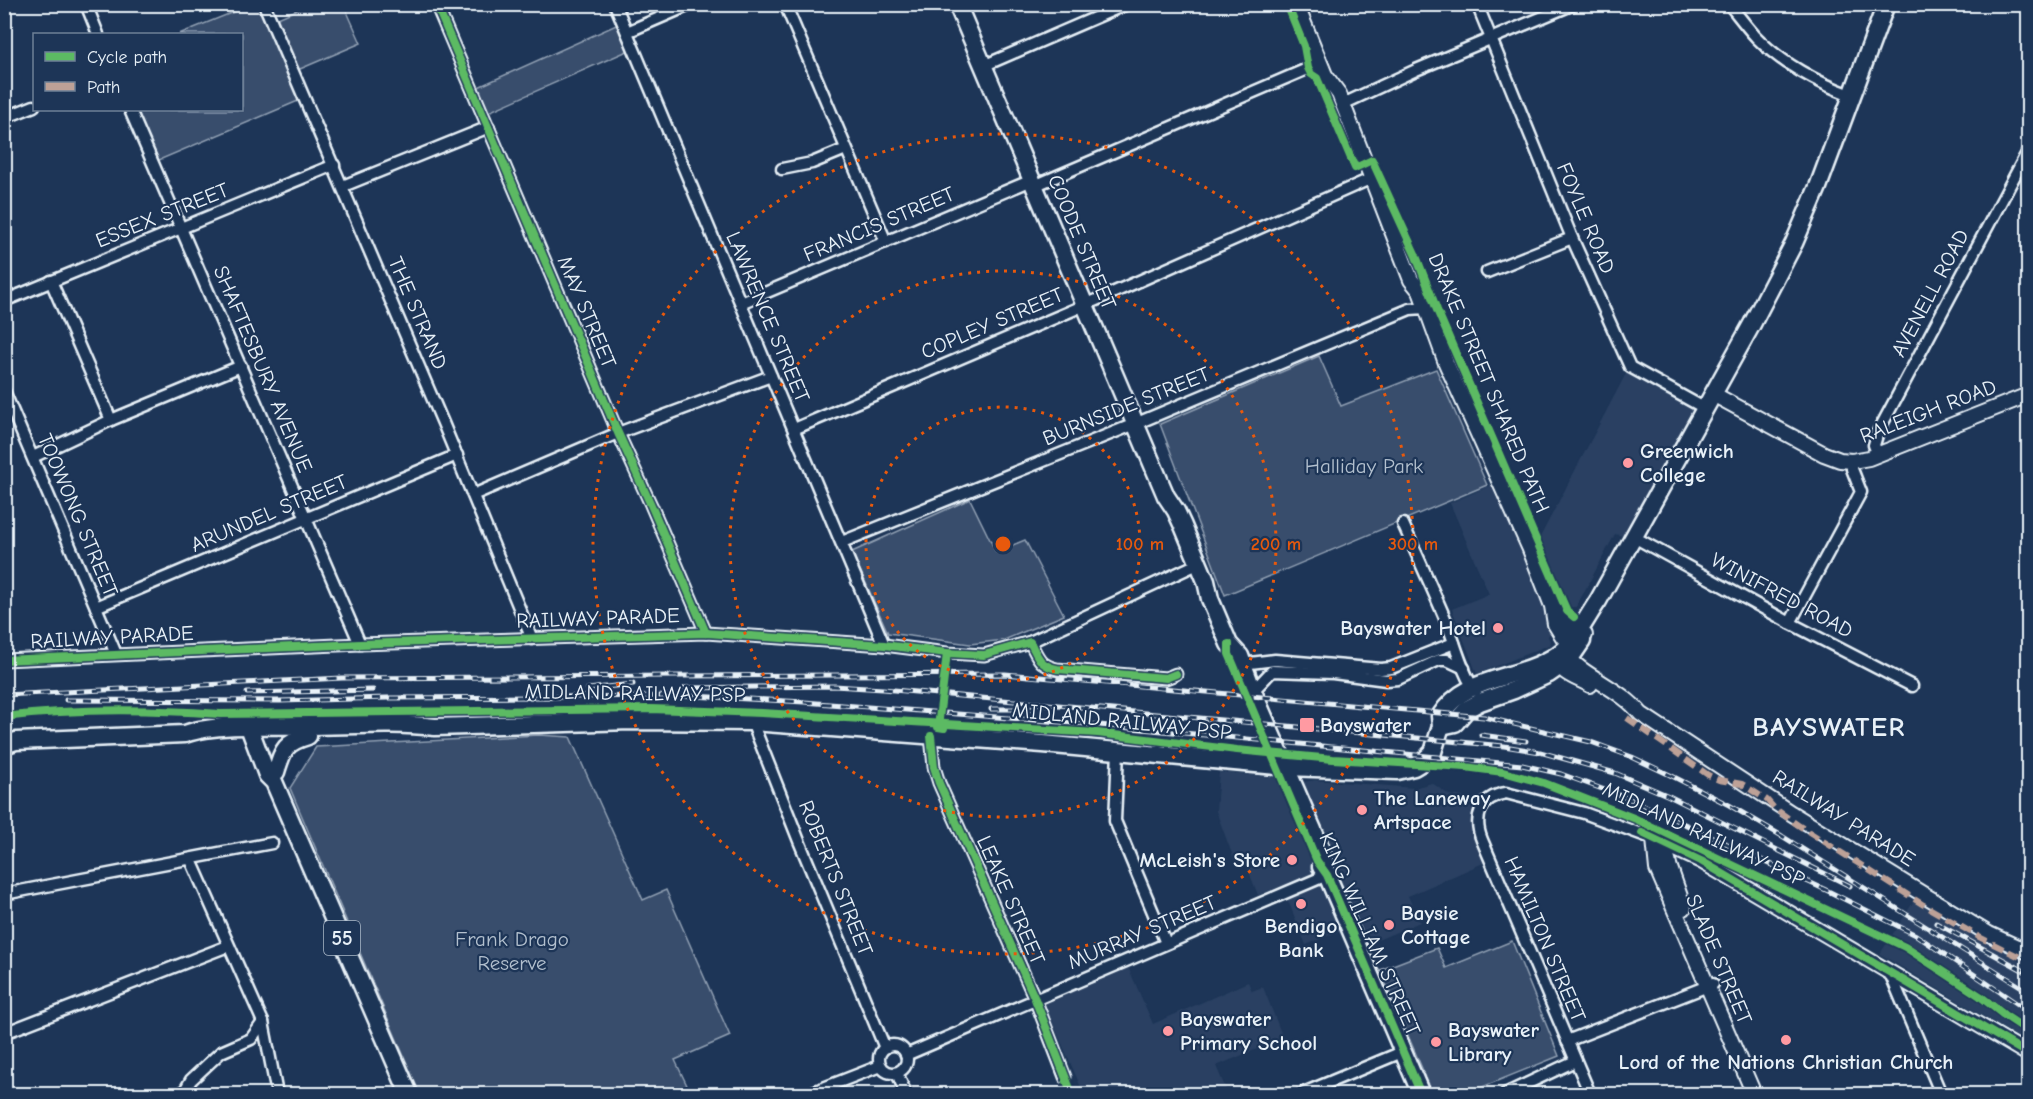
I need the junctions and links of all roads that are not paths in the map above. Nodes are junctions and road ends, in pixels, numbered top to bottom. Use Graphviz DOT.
graph roads {
  1 [pos="86,4"];
  2 [pos="264,4"];
  3 [pos="436,4"];
  4 [pos="615,4"];
  5 [pos="692,4"];
  6 [pos="785,4"];
  7 [pos="957,4"];
  8 [pos="1127,4"];
  9 [pos="1296,4"];
  10 [pos="1477,4"];
  11 [pos="1574,4"];
  12 [pos="1729,4"];
  13 [pos="1886,4"];
  14 [pos="627,32"];
  15 [pos="98,33"];
  16 [pos="1492,39"];
  17 [pos="1321,63"];
  18 [pos="983,66"];
  19 [pos="1851,95"];
  20 [pos="1343,104"];
  21 [pos="33,106"];
  22 [pos="130,111"];
  23 [pos="4,118"];
  24 [pos="489,127"];
  25 [pos="846,149"];
  26 [pos="2028,151"];
  27 [pos="334,165"];
  28 [pos="782,169"];
  29 [pos="1370,179"];
  30 [pos="1033,183"];
  31 [pos="343,186"];
  32 [pos="182,229"];
  33 [pos="1572,238"];
  34 [pos="886,242"];
  35 [pos="1487,272"];
  36 [pos="51,281"];
  37 [pos="4,301"];
  38 [pos="741,303"];
  39 [pos="1085,305"];
  40 [pos="1425,308"];
  41 [pos="240,366"];
  42 [pos="771,376"];
  43 [pos="4,390"];
  44 [pos="2028,395"];
  45 [pos="1709,401"];
  46 [pos="111,420"];
  47 [pos="1135,424"];
  48 [pos="794,429"];
  49 [pos="618,434"];
  50 [pos="457,455"];
  51 [pos="1878,455"];
  52 [pos="33,457"];
  53 [pos="1852,461"];
  54 [pos="473,495"];
  55 [pos="1166,496"];
  56 [pos="305,519"];
  57 [pos="1403,524"];
  58 [pos="1634,537"];
  59 [pos="842,542"];
  60 [pos="1191,567"];
  61 [pos="1210,599"];
  62 [pos="96,607"];
  63 [pos="1790,623"];
  64 [pos="706,633"];
  65 [pos="532,639"];
  66 [pos="1030,642"];
  67 [pos="1454,643"];
  68 [pos="360,644"];
  69 [pos="1229,644"];
  70 [pos="884,645"];
  71 [pos="1570,649"];
  72 [pos="116,654"];
  73 [pos="4,660"];
  74 [pos="1242,664"];
  75 [pos="1464,668"];
  76 [pos="1176,674"];
  77 [pos="1912,686"];
  78 [pos="1253,691"];
  79 [pos="1476,694"];
  80 [pos="752,722"];
  81 [pos="435,727"];
  82 [pos="256,733"];
  83 [pos="308,736"];
  84 [pos="931,736"];
  85 [pos="8,741"];
  86 [pos="1118,751"];
  87 [pos="1281,766"];
  88 [pos="275,777"];
  89 [pos="1286,788"];
  90 [pos="1659,841"];
  91 [pos="272,843"];
  92 [pos="191,860"];
  93 [pos="1327,875"];
  94 [pos="4,894"];
  95 [pos="1166,943"];
  96 [pos="228,946"];
  97 [pos="2028,952"];
  98 [pos="1890,973"];
  99 [pos="1710,985"];
  100 [pos="1035,999"];
  101 [pos="263,1022"];
  102 [pos="4,1033"];
  103 [pos="1567,1041"];
  104 [pos="885,1048"];
  105 [pos="1401,1052"];
  106 [pos="2028,1054"];
  107 [pos="906,1055"];
  108 [pos="1575,1061"];
  109 [pos="880,1065"];
  110 [pos="897,1073"];
  111 [pos="1065,1077"];
  112 [pos="183,1095"];
  113 [pos="277,1095"];
  114 [pos="409,1095"];
  115 [pos="808,1095"];
  116 [pos="906,1095"];
  117 [pos="1301,1095"];
  118 [pos="1421,1095"];
  119 [pos="1505,1095"];
  120 [pos="1590,1095"];
  121 [pos="1754,1095"];
  122 [pos="1761,1095"];
  123 [pos="1941,1095"];
  1 -- 15 [label="street"];
  2 -- 27 [label="street, THE STRAND"];
  3 -- 24 [label="street, MAY STREET"];
  4 -- 14 [label="street, LAWRENCE STREET"];
  5 -- 14 [label="street"];
  6 -- 25 [label="street"];
  7 -- 18 [label="main road, COODE STREET"];
  8 -- 18 [label="street"];
  9 -- 17 [label="street"];
  10 -- 16 [label="street, FOYLE ROAD"];
  11 -- 16 [label="street"];
  12 -- 19 [label="street"];
  13 -- 19 [label="main road"];
  14 -- 38 [label="street, LAWRENCE STREET"];
  16 -- 20 [label="street"];
  16 -- 33 [label="street, FOYLE ROAD"];
  17 -- 20 [label="street"];
  17 -- 30 [label="street, FRANCIS STREET"];
  18 -- 30 [label="main road, COODE STREET"];
  19 -- 45 [label="main road"];
  20 -- 29 [label="street"];
  21 -- 23 [label="street"];
  22 -- 32 [label="street, SHAFTESBURY AVENUE"];
  24 -- 31 [label="street"];
  24 -- 49 [label="street, MAY STREET"];
  25 -- 28 [label="street"];
  25 -- 34 [label="street"];
  26 -- 51 [label="street, AVENELL ROAD"];
  27 -- 31 [label="street, THE STRAND"];
  27 -- 32 [label="street, ESSEX STREET"];
  29 -- 39 [label="street, COPLEY STREET"];
  29 -- 40 [label="street"];
  30 -- 34 [label="street, FRANCIS STREET"];
  30 -- 39 [label="main road, COODE STREET"];
  31 -- 50 [label="street, THE STRAND"];
  32 -- 36 [label="street, ESSEX STREET"];
  32 -- 41 [label="street, SHAFTESBURY AVENUE"];
  33 -- 35 [label="street"];
  33 -- 45 [label="street, FOYLE ROAD"];
  34 -- 38 [label="street, FRANCIS STREET"];
  36 -- 37 [label="street, ESSEX STREET"];
  36 -- 46 [label="street"];
  38 -- 42 [label="street, LAWRENCE STREET"];
  39 -- 47 [label="main road, COODE STREET"];
  39 -- 48 [label="street, COPLEY STREET"];
  40 -- 47 [label="street, BURNSIDE STREET"];
  40 -- 71 [label="street"];
  41 -- 46 [label="street"];
  41 -- 56 [label="street, SHAFTESBURY AVENUE"];
  42 -- 48 [label="street, LAWRENCE STREET"];
  42 -- 49 [label="street"];
  43 -- 52 [label="street, TOOWONG STREET"];
  44 -- 51 [label="street, RALEIGH ROAD"];
  45 -- 53 [label="street, RALEIGH ROAD"];
  45 -- 58 [label="main road"];
  46 -- 52 [label="street"];
  47 -- 55 [label="main road, COODE STREET"];
  47 -- 59 [label="street, BURNSIDE STREET"];
  48 -- 59 [label="street, LAWRENCE STREET"];
  49 -- 54 [label="street"];
  49 -- 64 [label="street, MAY STREET"];
  50 -- 54 [label="street, THE STRAND"];
  50 -- 56 [label="street, ARUNDEL STREET"];
  51 -- 53 [label="street, RALEIGH ROAD"];
  52 -- 62 [label="street, TOOWONG STREET"];
  53 -- 63 [label="street"];
  54 -- 65 [label="street, THE STRAND"];
  55 -- 60 [label="main road, COODE STREET"];
  55 -- 61 [label="main road, COODE STREET"];
  56 -- 62 [label="street, ARUNDEL STREET"];
  56 -- 68 [label="street, SHAFTESBURY AVENUE"];
  57 -- 67 [label="street"];
  58 -- 63 [label="street, WINIFRED ROAD"];
  58 -- 71 [label="main road"];
  59 -- 70 [label="street, LAWRENCE STREET"];
  60 -- 61 [label="main road, COODE STREET"];
  60 -- 66 [label="street, RAILWAY PARADE"];
  61 -- 69 [label="main road, COODE STREET"];
  62 -- 72 [label="street, TOOWONG STREET"];
  63 -- 77 [label="street, WINIFRED ROAD"];
  64 -- 65 [label="street, RAILWAY PARADE"];
  64 -- 70 [label="street, RAILWAY PARADE"];
  65 -- 68 [label="street, RAILWAY PARADE"];
  66 -- 70 [label="street, RAILWAY PARADE"];
  66 -- 76 [label="street"];
  67 -- 74 [label="street"];
  67 -- 75 [label="street"];
  68 -- 72 [label="street, RAILWAY PARADE"];
  69 -- 74 [label="main road, COODE STREET"];
  69 -- 87 [label="main road, COODE STREET"];
  71 -- 79 [label="main road"];
  71 -- 79 [label="main road"];
  71 -- 97 [label="street, RAILWAY PARADE"];
  72 -- 73 [label="street, RAILWAY PARADE"];
  74 -- 78 [label="main road, COODE STREET"];
  75 -- 78 [label="street"];
  75 -- 79 [label="street"];
  78 -- 87 [label="main road, COODE STREET"];
  79 -- 87 [label="main road"];
  80 -- 81 [label="main road"];
  80 -- 84 [label="main road"];
  80 -- 104 [label="street, ROBERTS STREET"];
  81 -- 82 [label="main road"];
  81 -- 83 [label="main road"];
  82 -- 83 [label="main road"];
  82 -- 85 [label="main road"];
  82 -- 88 [label="main road, 55"];
  83 -- 88 [label="main road"];
  84 -- 86 [label="main road"];
  84 -- 100 [label="street, LEAKE STREET"];
  86 -- 87 [label="main road"];
  86 -- 95 [label="street"];
  87 -- 89 [label="main road, COODE STREET"];
  87 -- 93 [label="main road, KING WILLIAM STREET"];
  88 -- 114 [label="main road, 55"];
  89 -- 93 [label="main road, KING WILLIAM STREET"];
  90 -- 98 [label="street"];
  90 -- 99 [label="street, SLADE STREET"];
  90 -- 103 [label="street, HAMILTON STREET"];
  91 -- 92 [label="street"];
  92 -- 94 [label="street"];
  92 -- 96 [label="street"];
  93 -- 95 [label="street, MURRAY STREET"];
  93 -- 105 [label="main road, KING WILLIAM STREET"];
  95 -- 100 [label="street, MURRAY STREET"];
  96 -- 101 [label="street"];
  96 -- 102 [label="street"];
  98 -- 106 [label="street"];
  98 -- 123 [label="street"];
  99 -- 103 [label="street"];
  99 -- 121 [label="street, SLADE STREET"];
  99 -- 122 [label="street, SLADE STREET"];
  100 -- 107 [label="street, MURRAY STREET"];
  100 -- 111 [label="street, LEAKE STREET"];
  101 -- 112 [label="street"];
  101 -- 113 [label="street"];
  103 -- 108 [label="street, HAMILTON STREET"];
  104 -- 107 [label="street"];
  104 -- 109 [label="street"];
  105 -- 117 [label="street"];
  105 -- 118 [label="main road, KING WILLIAM STREET"];
  107 -- 110 [label="street"];
  108 -- 119 [label="street"];
  108 -- 120 [label="street, HAMILTON STREET"];
  109 -- 110 [label="street"];
  109 -- 115 [label="street"];
  110 -- 116 [label="street"];
}
